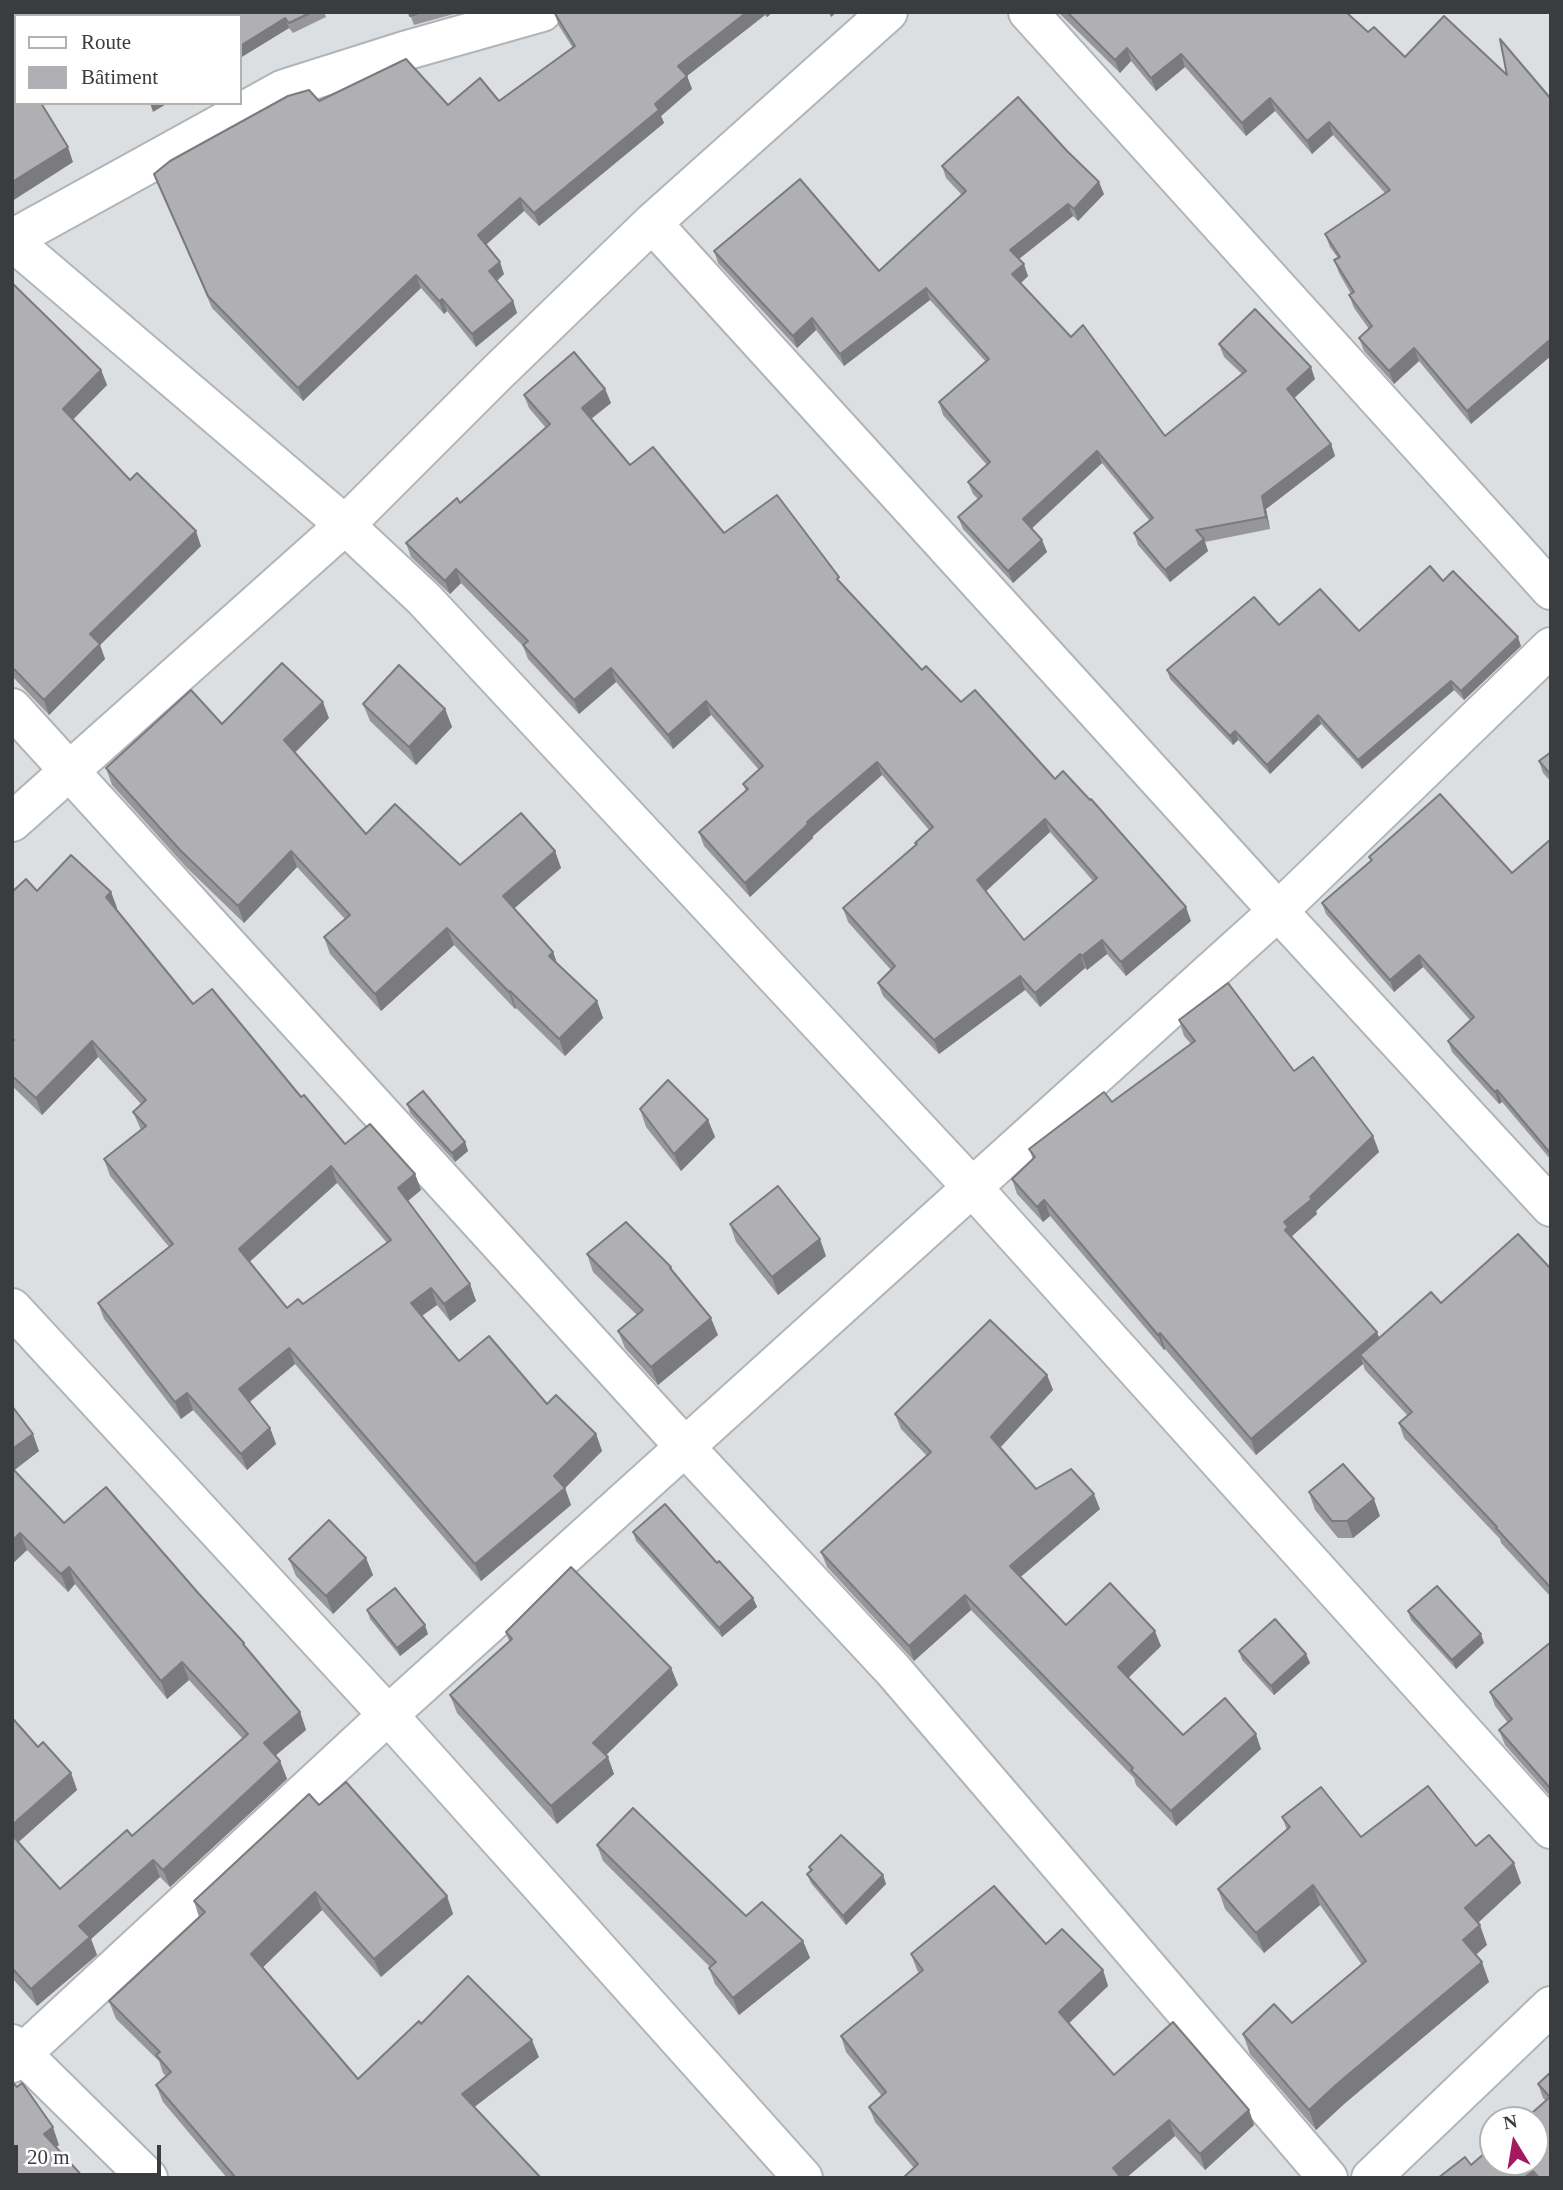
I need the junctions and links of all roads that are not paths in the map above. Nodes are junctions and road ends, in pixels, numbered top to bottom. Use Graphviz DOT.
graph roads {
  1 [pos="542,12"];
  2 [pos="888,12"];
  3 [pos="1028,12"];
  4 [pos="652,223"];
  5 [pos="12,240"];
  6 [pos="345,525"];
  7 [pos="1551,590"];
  8 [pos="1551,647"];
  9 [pos="12,708"];
  10 [pos="69,771"];
  11 [pos="12,822"];
  12 [pos="1278,911"];
  13 [pos="971,1186"];
  14 [pos="1551,1207"];
  15 [pos="12,1308"];
  16 [pos="685,1447"];
  17 [pos="388,1715"];
  18 [pos="1551,1829"];
  19 [pos="1551,2006"];
  20 [pos="15,2054"];
  21 [pos="148,2178"];
  22 [pos="803,2178"];
  23 [pos="1328,2178"];
  24 [pos="1371,2178"];
  1 -- 5 [label="street"];
  2 -- 4 [label="street"];
  3 -- 7 [label="street"];
  4 -- 6 [label="street"];
  4 -- 12 [label="street"];
  5 -- 6 [label="street"];
  6 -- 10 [label="street"];
  6 -- 13 [label="street"];
  8 -- 12 [label="street"];
  9 -- 10 [label="street"];
  10 -- 11 [label="street"];
  10 -- 16 [label="street"];
  12 -- 13 [label="street"];
  12 -- 14 [label="street"];
  13 -- 16 [label="street"];
  13 -- 18 [label="street"];
  15 -- 17 [label="street"];
  16 -- 17 [label="street"];
  16 -- 23 [label="street"];
  17 -- 20 [label="street"];
  17 -- 22 [label="street"];
  19 -- 24 [label="street"];
  20 -- 21 [label="street"];
}
